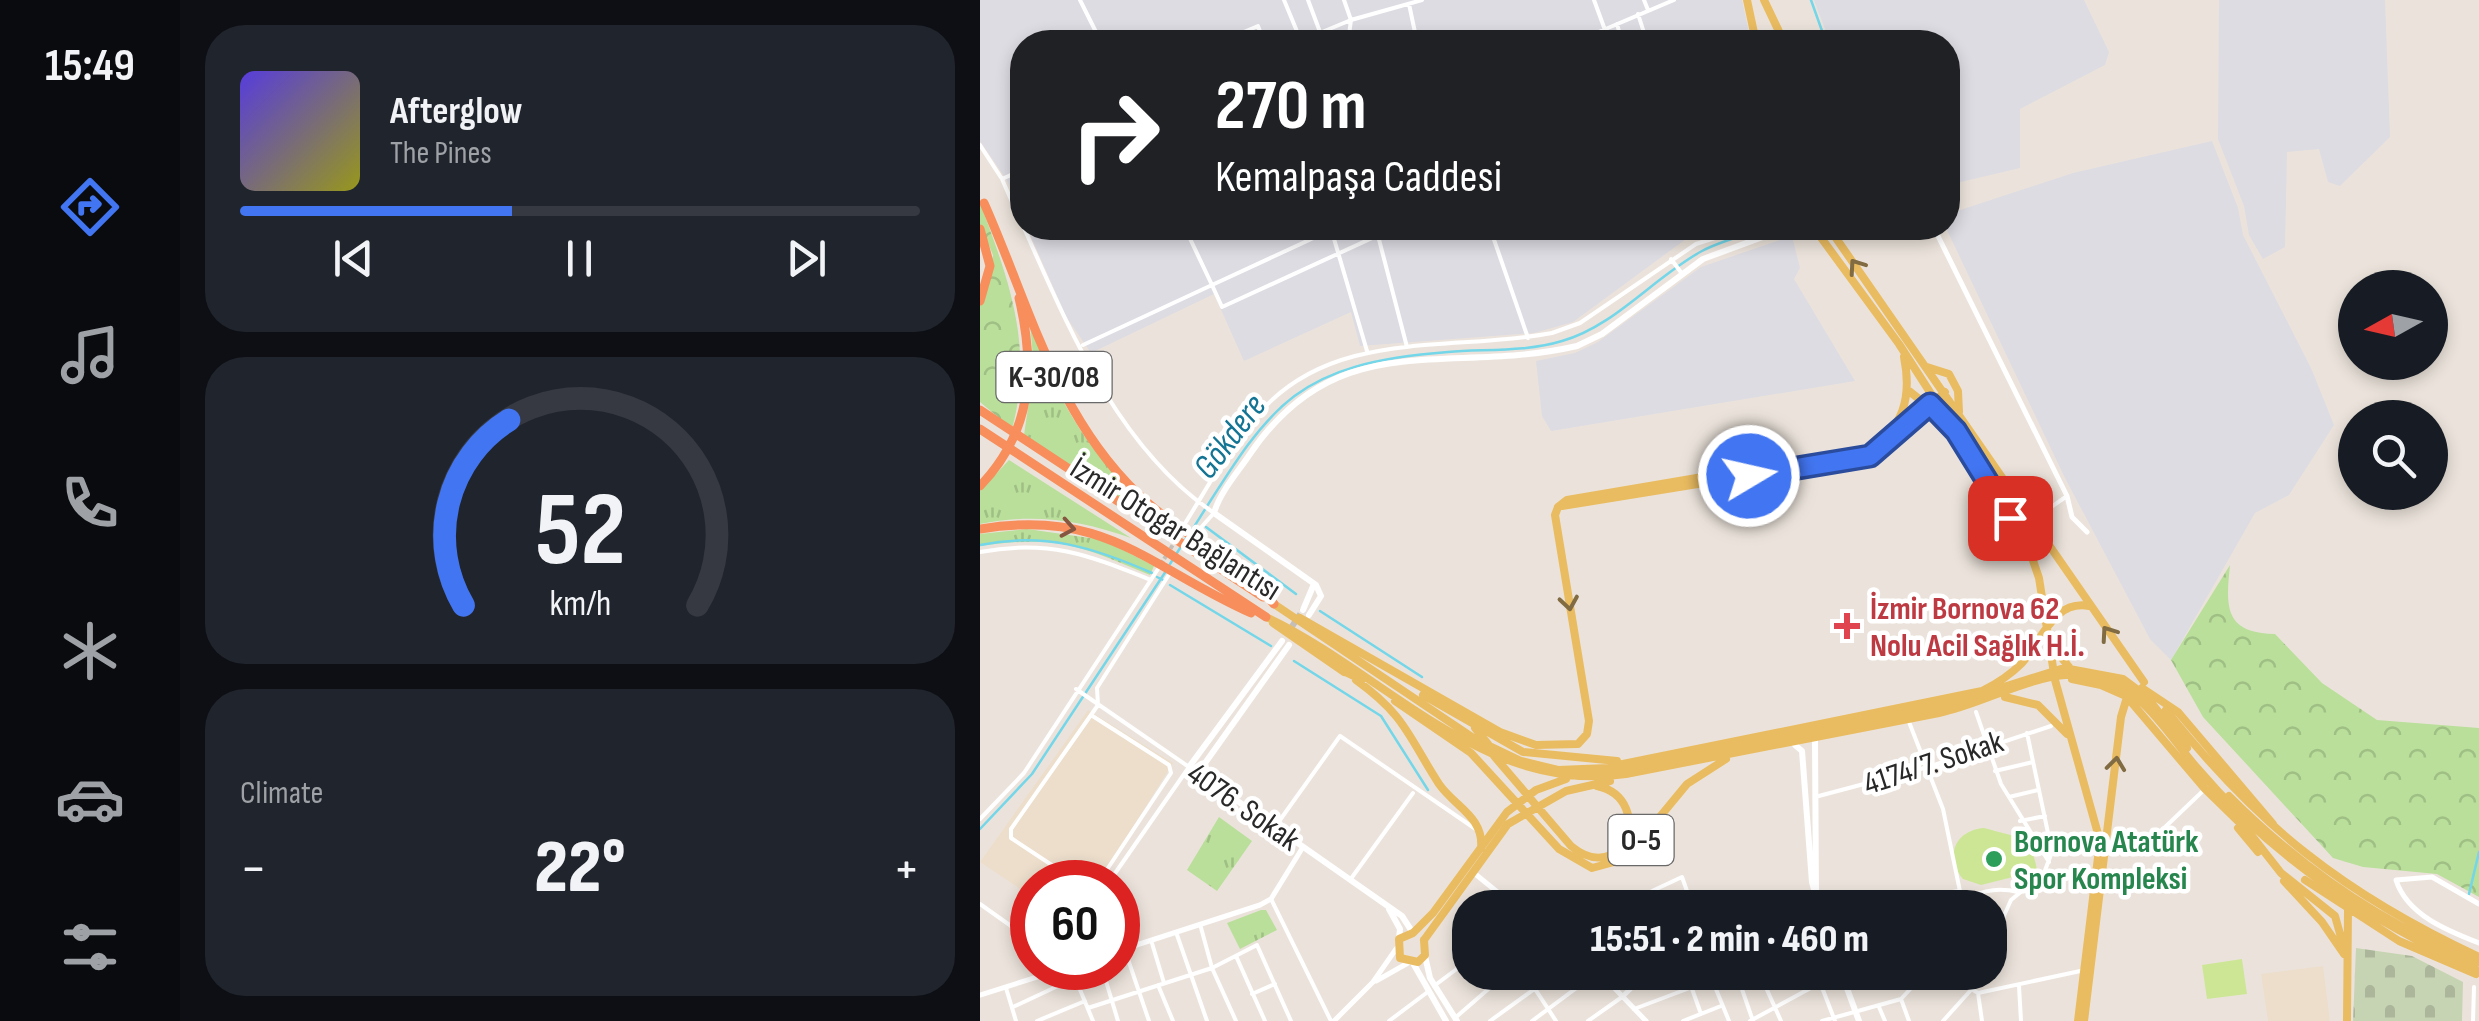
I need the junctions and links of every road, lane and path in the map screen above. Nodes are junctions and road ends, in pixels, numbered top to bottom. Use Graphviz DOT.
graph roads {
  1 [pos="1080,0"];
  2 [pos="1284,0"];
  3 [pos="1308,0"];
  4 [pos="1344,0"];
  5 [pos="1422,0"];
  6 [pos="1594,0"];
  7 [pos="1644,0"];
  8 [pos="1674,0"];
  9 [pos="1747,0"];
  10 [pos="1764,0"];
  11 [pos="1409,4"];
  12 [pos="1648,10"];
  13 [pos="1638,14"];
  14 [pos="1352,20"];
  15 [pos="1617,24"];
  16 [pos="1095,30"];
  17 [pos="1295,30"];
  18 [pos="1319,30"];
  19 [pos="1325,30"];
  20 [pos="1350,30"];
  21 [pos="1414,30"];
  22 [pos="1605,30"];
  23 [pos="1619,30"];
  24 [pos="1643,30"];
  25 [pos="1754,30"];
  26 [pos="1778,30"];
  27 [pos="980,145"];
  28 [pos="1010,175"];
  29 [pos="1002,179"];
  30 [pos="1010,197"];
  31 [pos="982,198"];
  32 [pos="980,228"];
  33 [pos="1029,240"];
  34 [pos="1191,240"];
  35 [pos="1307,240"];
  36 [pos="1336,240"];
  37 [pos="1361,240"];
  38 [pos="1380,240"];
  39 [pos="1494,240"];
  40 [pos="1716,240"];
  41 [pos="1754,240"];
  42 [pos="1823,240"];
  43 [pos="1838,240"];
  44 [pos="1940,240"];
  45 [pos="1340,251"];
  46 [pos="1671,258"];
  47 [pos="1683,275"];
  48 [pos="1212,286"];
  49 [pos="980,301"];
  50 [pos="1528,338"];
  51 [pos="1898,344"];
  52 [pos="1082,346"];
  53 [pos="1406,347"];
  54 [pos="1367,351"];
  55 [pos="1927,366"];
  56 [pos="1916,370"];
  57 [pos="1908,388"];
  58 [pos="1945,392"];
  59 [pos="1933,403"];
  60 [pos="980,410"];
  61 [pos="1959,412"];
  62 [pos="980,430"];
  63 [pos="980,486"];
  64 [pos="2067,496"];
  65 [pos="1198,502"];
  66 [pos="1558,507"];
  67 [pos="1214,512"];
  68 [pos="2034,519"];
  69 [pos="1184,526"];
  70 [pos="980,530"];
  71 [pos="2087,532"];
  72 [pos="1196,534"];
  73 [pos="1199,549"];
  74 [pos="1154,551"];
  75 [pos="980,552"];
  76 [pos="1160,566"];
  77 [pos="1170,573"];
  78 [pos="1151,580"];
  79 [pos="1274,604"];
  80 [pos="2090,606"];
  81 [pos="1306,612"];
  82 [pos="1266,617"];
  83 [pos="2045,629"];
  84 [pos="1370,661"];
  85 [pos="2024,662"];
  86 [pos="1347,665"];
  87 [pos="2123,679"];
  88 [pos="2055,680"];
  89 [pos="2139,680"];
  90 [pos="2091,682"];
  91 [pos="2032,686"];
  92 [pos="1076,690"];
  93 [pos="2125,694"];
  94 [pos="2005,697"];
  95 [pos="1098,704"];
  96 [pos="2166,710"];
  97 [pos="1976,712"];
  98 [pos="2144,712"];
  99 [pos="1090,715"];
  100 [pos="1909,722"];
  101 [pos="2121,724"];
  102 [pos="2051,726"];
  103 [pos="1475,728"];
  104 [pos="2027,732"];
  105 [pos="2071,740"];
  106 [pos="1816,741"];
  107 [pos="1796,745"];
  108 [pos="1986,748"];
  109 [pos="1726,758"];
  110 [pos="1637,759"];
  111 [pos="2033,762"];
  112 [pos="1928,767"];
  113 [pos="1189,768"];
  114 [pos="2198,770"];
  115 [pos="2215,770"];
  116 [pos="1995,771"];
  117 [pos="1198,773"];
  118 [pos="1501,775"];
  119 [pos="1588,785"];
  120 [pos="2202,786"];
  121 [pos="2038,790"];
  122 [pos="1413,793"];
  123 [pos="1815,797"];
  124 [pos="2008,797"];
  125 [pos="2220,805"];
  126 [pos="2044,816"];
  127 [pos="980,819"];
  128 [pos="2020,821"];
  129 [pos="1275,827"];
  130 [pos="1550,830"];
  131 [pos="2162,830"];
  132 [pos="1481,833"];
  133 [pos="2282,836"];
  134 [pos="1303,848"];
  135 [pos="1480,851"];
  136 [pos="2306,857"];
  137 [pos="1124,860"];
  138 [pos="2049,862"];
  139 [pos="2293,870"];
  140 [pos="1471,871"];
  141 [pos="1350,880"];
  142 [pos="2341,882"];
  143 [pos="1495,890"];
  144 [pos="1654,890"];
  145 [pos="1687,890"];
  146 [pos="1815,890"];
  147 [pos="1816,890"];
  148 [pos="1958,890"];
  149 [pos="2007,890"];
  150 [pos="2018,892"];
  151 [pos="1270,899"];
  152 [pos="2331,899"];
  153 [pos="980,904"];
  154 [pos="2479,904"];
  155 [pos="1388,908"];
  156 [pos="2348,911"];
  157 [pos="2007,914"];
  158 [pos="1402,916"];
  159 [pos="1427,920"];
  160 [pos="1200,924"];
  161 [pos="2369,924"];
  162 [pos="1010,925"];
  163 [pos="1176,932"];
  164 [pos="1413,933"];
  165 [pos="1151,940"];
  166 [pos="1424,940"];
  167 [pos="2479,943"];
  168 [pos="1140,944"];
  169 [pos="1397,944"];
  170 [pos="2345,944"];
  171 [pos="1425,954"];
  172 [pos="1236,956"];
  173 [pos="2458,958"];
  174 [pos="2479,960"];
  175 [pos="1411,963"];
  176 [pos="1212,968"];
  177 [pos="2085,970"];
  178 [pos="1452,973"];
  179 [pos="2479,973"];
  180 [pos="1188,976"];
  181 [pos="1373,982"];
  182 [pos="1161,984"];
  183 [pos="1275,984"];
  184 [pos="1010,986"];
  185 [pos="2018,986"];
  186 [pos="1006,987"];
  187 [pos="2474,987"];
  188 [pos="1432,989"];
  189 [pos="1050,990"];
  190 [pos="1081,990"];
  191 [pos="1109,990"];
  192 [pos="1487,990"];
  193 [pos="1536,990"];
  194 [pos="1575,990"];
  195 [pos="1616,990"];
  196 [pos="1629,990"];
  197 [pos="1686,990"];
  198 [pos="1692,990"];
  199 [pos="1716,990"];
  200 [pos="1741,990"];
  201 [pos="1768,990"];
  202 [pos="1808,990"];
  203 [pos="1823,990"];
  204 [pos="1848,990"];
  205 [pos="1909,990"];
  206 [pos="1139,991"];
  207 [pos="1970,991"];
  208 [pos="1978,993"];
  209 [pos="1252,994"];
  210 [pos="980,996"];
  211 [pos="1622,997"];
  212 [pos="1901,999"];
  213 [pos="1112,1000"];
  214 [pos="1085,1001"];
  215 [pos="1722,1006"];
  216 [pos="1013,1007"];
  217 [pos="1879,1007"];
  218 [pos="1088,1008"];
  219 [pos="1776,1008"];
  220 [pos="1549,1009"];
  221 [pos="1634,1009"];
  222 [pos="1955,1009"];
  223 [pos="1700,1014"];
  224 [pos="1858,1017"];
  225 [pos="1398,1018"];
  226 [pos="1643,1018"];
  227 [pos="1834,1019"];
  228 [pos="1453,1020"];
  229 [pos="1593,1020"];
  230 [pos="1752,1020"];
  231 [pos="1016,1021"];
  232 [pos="1037,1021"];
  233 [pos="1093,1021"];
  234 [pos="1118,1021"];
  235 [pos="1149,1021"];
  236 [pos="1173,1021"];
  237 [pos="1207,1021"];
  238 [pos="1236,1021"];
  239 [pos="1265,1021"];
  240 [pos="1291,1021"];
  241 [pos="1333,1021"];
  242 [pos="1389,1021"];
  243 [pos="1490,1021"];
  244 [pos="1532,1021"];
  245 [pos="1556,1021"];
  246 [pos="1631,1021"];
  247 [pos="1683,1021"];
  248 [pos="1728,1021"];
  249 [pos="1781,1021"];
  250 [pos="1822,1021"];
  251 [pos="1885,1021"];
  252 [pos="1909,1021"];
  253 [pos="1942,1021"];
  254 [pos="1957,1021"];
  255 [pos="1982,1021"];
  256 [pos="2021,1021"];
  257 [pos="2081,1021"];
  258 [pos="2345,1021"];
  259 [pos="2474,1021"];
  1 -- 16 [label="street"];
  2 -- 17 [label="street"];
  3 -- 18 [label="street"];
  4 -- 14 [label="street"];
  5 -- 11 [label="street"];
  6 -- 22 [label="street"];
  7 -- 12 [label="street"];
  8 -- 12 [label="street"];
  9 -- 25 [label="main road"];
  10 -- 26 [label="main road"];
  11 -- 14 [label="street"];
  11 -- 21 [label="street"];
  12 -- 13 [label="street"];
  13 -- 15 [label="street"];
  13 -- 24 [label="street"];
  14 -- 19 [label="street"];
  14 -- 20 [label="street"];
  15 -- 22 [label="street"];
  15 -- 23 [label="street"];
  27 -- 29 [label="street"];
  28 -- 29 [label="street"];
  29 -- 30 [label="street"];
  31 -- 63 [label="highway, K-30/08"];
  31 -- 73 [label="highway, K-30/08"];
  32 -- 49 [label="highway"];
  33 -- 52 [label="street"];
  34 -- 48 [label="street"];
  35 -- 48 [label="street"];
  36 -- 45 [label="street"];
  37 -- 45 [label="street"];
  38 -- 53 [label="street"];
  39 -- 50 [label="street"];
  40 -- 46 [label="street"];
  41 -- 47 [label="main road"];
  42 -- 51 [label="main road"];
  55 -- 43 [label="main road, one-way"];
  44 -- 64 [label="street"];
  45 -- 48 [label="street"];
  45 -- 54 [label="street"];
  46 -- 47 [label="street"];
  46 -- 50 [label="street"];
  47 -- 67 [label="main road"];
  48 -- 52 [label="street"];
  50 -- 53 [label="street"];
  51 -- 56 [label="main road"];
  51 -- 57 [label="main road"];
  52 -- 65 [label="street"];
  53 -- 54 [label="street"];
  54 -- 65 [label="street"];
  55 -- 56 [label="main road"];
  55 -- 58 [label="main road"];
  55 -- 61 [label="main road"];
  56 -- 57 [label="main road"];
  56 -- 59 [label="main road"];
  57 -- 59 [label="main road"];
  57 -- 66 [label="main road"];
  58 -- 59 [label="main road"];
  58 -- 61 [label="main road"];
  59 -- 66 [label="main road"];
  59 -- 83 [label="main road"];
  60 -- 73 [label="highway, İzmir Otogar Bağlantısı"];
  61 -- 68 [label="main road"];
  62 -- 74 [label="highway, İzmir Otogar Bağlantısı"];
  64 -- 68 [label="street"];
  64 -- 71 [label="street"];
  65 -- 67 [label="street"];
  65 -- 69 [label="street"];
  66 -- 84 [label="main road, K-30/08, one-way"];
  67 -- 72 [label="street"];
  67 -- 81 [label="main road"];
  68 -- 80 [label="main road"];
  70 -- 74 [label="highway, one-way"];
  73 -- 79 [label="highway, K-30/08"];
  74 -- 82 [label="highway, İzmir Otogar Bağlantısı"];
  75 -- 78 [label="street"];
  76 -- 78 [label="street"];
  77 -- 95 [label="street"];
  78 -- 92 [label="street"];
  79 -- 84 [label="main road, K-30/08"];
  79 -- 86 [label="main road"];
  80 -- 83 [label="main road"];
  89 -- 80 [label="main road, one-way"];
  82 -- 86 [label="main road"];
  83 -- 85 [label="main road"];
  83 -- 88 [label="main road"];
  83 -- 90 [label="main road"];
  84 -- 103 [label="main road"];
  85 -- 91 [label="main road"];
  85 -- 110 [label="main road"];
  86 -- 87 [label="main road"];
  86 -- 114 [label="main road"];
  86 -- 118 [label="main road, O-5"];
  86 -- 132 [label="main road"];
  87 -- 133 [label="main road"];
  87 -- 173 [label="main road"];
  88 -- 90 [label="main road"];
  88 -- 91 [label="main road"];
  88 -- 105 [label="main road"];
  90 -- 93 [label="main road"];
  91 -- 94 [label="main road"];
  92 -- 95 [label="street, 4076. Sokak"];
  92 -- 127 [label="street"];
  93 -- 98 [label="main road"];
  93 -- 101 [label="main road"];
  94 -- 100 [label="main road"];
  94 -- 105 [label="main road"];
  95 -- 99 [label="street"];
  95 -- 113 [label="street, 4076. Sokak"];
  96 -- 115 [label="main road"];
  97 -- 108 [label="street"];
  98 -- 101 [label="main road"];
  98 -- 120 [label="main road"];
  99 -- 99 [label="street"];
  100 -- 106 [label="main road"];
  100 -- 112 [label="street"];
  257 -- 101 [label="main road, one-way"];
  102 -- 104 [label="street, 4174/7. Sokak"];
  103 -- 110 [label="main road"];
  103 -- 118 [label="main road"];
  104 -- 108 [label="street, 4174/7. Sokak"];
  104 -- 111 [label="street"];
  105 -- 177 [label="main road"];
  106 -- 107 [label="main road"];
  106 -- 123 [label="main road"];
  107 -- 109 [label="main road"];
  107 -- 146 [label="main road"];
  108 -- 112 [label="street, 4174/7. Sokak"];
  108 -- 116 [label="street"];
  109 -- 119 [label="main road"];
  109 -- 130 [label="main road, O-5"];
  110 -- 135 [label="main road"];
  111 -- 116 [label="street"];
  111 -- 121 [label="street"];
  112 -- 123 [label="street, 4174/7. Sokak"];
  112 -- 148 [label="street"];
  113 -- 117 [label="main road, 4076. Sokak"];
  113 -- 117 [label="main road"];
  113 -- 137 [label="street"];
  114 -- 170 [label="main road"];
  114 -- 173 [label="main road"];
  115 -- 120 [label="main road"];
  115 -- 133 [label="main road"];
  116 -- 124 [label="street"];
  117 -- 129 [label="main road, 4076. Sokak"];
  118 -- 130 [label="main road, O-5"];
  119 -- 130 [label="main road, O-5"];
  119 -- 140 [label="main road"];
  120 -- 125 [label="main road"];
  120 -- 131 [label="street"];
  121 -- 124 [label="street"];
  121 -- 126 [label="street"];
  122 -- 141 [label="street"];
  123 -- 147 [label="main road"];
  124 -- 128 [label="street"];
  125 -- 139 [label="main road"];
  125 -- 170 [label="main road"];
  126 -- 128 [label="street"];
  126 -- 138 [label="street"];
  128 -- 138 [label="street"];
  129 -- 132 [label="street"];
  129 -- 134 [label="main road, 4076. Sokak"];
  132 -- 135 [label="main road"];
  133 -- 136 [label="main road"];
  134 -- 141 [label="main road, 4076. Sokak"];
  134 -- 151 [label="street"];
  135 -- 140 [label="main road"];
  136 -- 139 [label="main road"];
  136 -- 142 [label="main road"];
  138 -- 150 [label="street"];
  139 -- 152 [label="main road"];
  140 -- 143 [label="street"];
  140 -- 159 [label="main road"];
  140 -- 166 [label="main road"];
  141 -- 155 [label="main road, 4076. Sokak"];
  142 -- 156 [label="main road"];
  142 -- 174 [label="main road"];
  144 -- 145 [label="street"];
  149 -- 150 [label="street"];
  150 -- 157 [label="street"];
  151 -- 160 [label="street"];
  151 -- 241 [label="street"];
  152 -- 156 [label="main road"];
  152 -- 170 [label="main road"];
  153 -- 162 [label="street"];
  154 -- 167 [label="street"];
  155 -- 158 [label="main road, 4076. Sokak"];
  155 -- 169 [label="main road"];
  156 -- 161 [label="main road"];
  156 -- 170 [label="main road"];
  158 -- 159 [label="main road"];
  158 -- 164 [label="main road, 4076. Sokak"];
  159 -- 164 [label="main road"];
  160 -- 163 [label="street"];
  160 -- 176 [label="street"];
  161 -- 170 [label="main road"];
  161 -- 179 [label="main road"];
  163 -- 165 [label="street"];
  163 -- 180 [label="street"];
  164 -- 166 [label="main road"];
  164 -- 169 [label="main road"];
  165 -- 168 [label="street"];
  165 -- 182 [label="street"];
  166 -- 171 [label="main road"];
  169 -- 175 [label="main road"];
  169 -- 181 [label="street"];
  170 -- 258 [label="main road"];
  170 -- 258 [label="main road"];
  171 -- 175 [label="main road"];
  171 -- 188 [label="main road"];
  172 -- 176 [label="street"];
  172 -- 183 [label="street"];
  172 -- 209 [label="street"];
  173 -- 174 [label="main road"];
  173 -- 179 [label="main road"];
  175 -- 181 [label="street"];
  175 -- 188 [label="main road"];
  176 -- 180 [label="street"];
  176 -- 238 [label="street"];
  177 -- 185 [label="street"];
  177 -- 257 [label="main road"];
  178 -- 188 [label="street"];
  180 -- 182 [label="street"];
  180 -- 237 [label="street"];
  181 -- 241 [label="street"];
  182 -- 206 [label="street"];
  182 -- 236 [label="street"];
  183 -- 209 [label="street"];
  183 -- 240 [label="street"];
  184 -- 186 [label="street"];
  185 -- 208 [label="street"];
  185 -- 256 [label="street"];
  186 -- 210 [label="street"];
  186 -- 216 [label="street"];
  187 -- 259 [label="street"];
  188 -- 225 [label="street"];
  188 -- 228 [label="main road"];
  189 -- 216 [label="street"];
  190 -- 214 [label="street"];
  191 -- 213 [label="street"];
  192 -- 228 [label="street"];
  193 -- 220 [label="street"];
  193 -- 243 [label="street"];
  194 -- 220 [label="street"];
  195 -- 211 [label="street"];
  196 -- 211 [label="street"];
  197 -- 221 [label="street"];
  198 -- 223 [label="street"];
  199 -- 215 [label="street"];
  200 -- 230 [label="street"];
  201 -- 219 [label="street"];
  202 -- 219 [label="street"];
  203 -- 227 [label="street"];
  204 -- 224 [label="main road"];
  205 -- 212 [label="street"];
  206 -- 213 [label="street"];
  206 -- 235 [label="street"];
  207 -- 208 [label="street"];
  207 -- 222 [label="street"];
  208 -- 255 [label="street"];
  209 -- 239 [label="street"];
  211 -- 221 [label="street"];
  211 -- 229 [label="street"];
  212 -- 217 [label="street"];
  212 -- 252 [label="street"];
  213 -- 218 [label="street"];
  213 -- 234 [label="street"];
  214 -- 218 [label="street"];
  214 -- 232 [label="street"];
  215 -- 223 [label="street"];
  215 -- 248 [label="street"];
  216 -- 231 [label="street"];
  217 -- 224 [label="street"];
  217 -- 251 [label="street"];
  218 -- 233 [label="street"];
  219 -- 230 [label="street"];
  219 -- 249 [label="street"];
  220 -- 244 [label="street"];
  220 -- 245 [label="street"];
  221 -- 226 [label="street"];
  222 -- 253 [label="street"];
  222 -- 254 [label="street"];
  223 -- 247 [label="street"];
  224 -- 227 [label="street"];
  225 -- 242 [label="street"];
  226 -- 246 [label="street"];
  227 -- 250 [label="street"];
}
